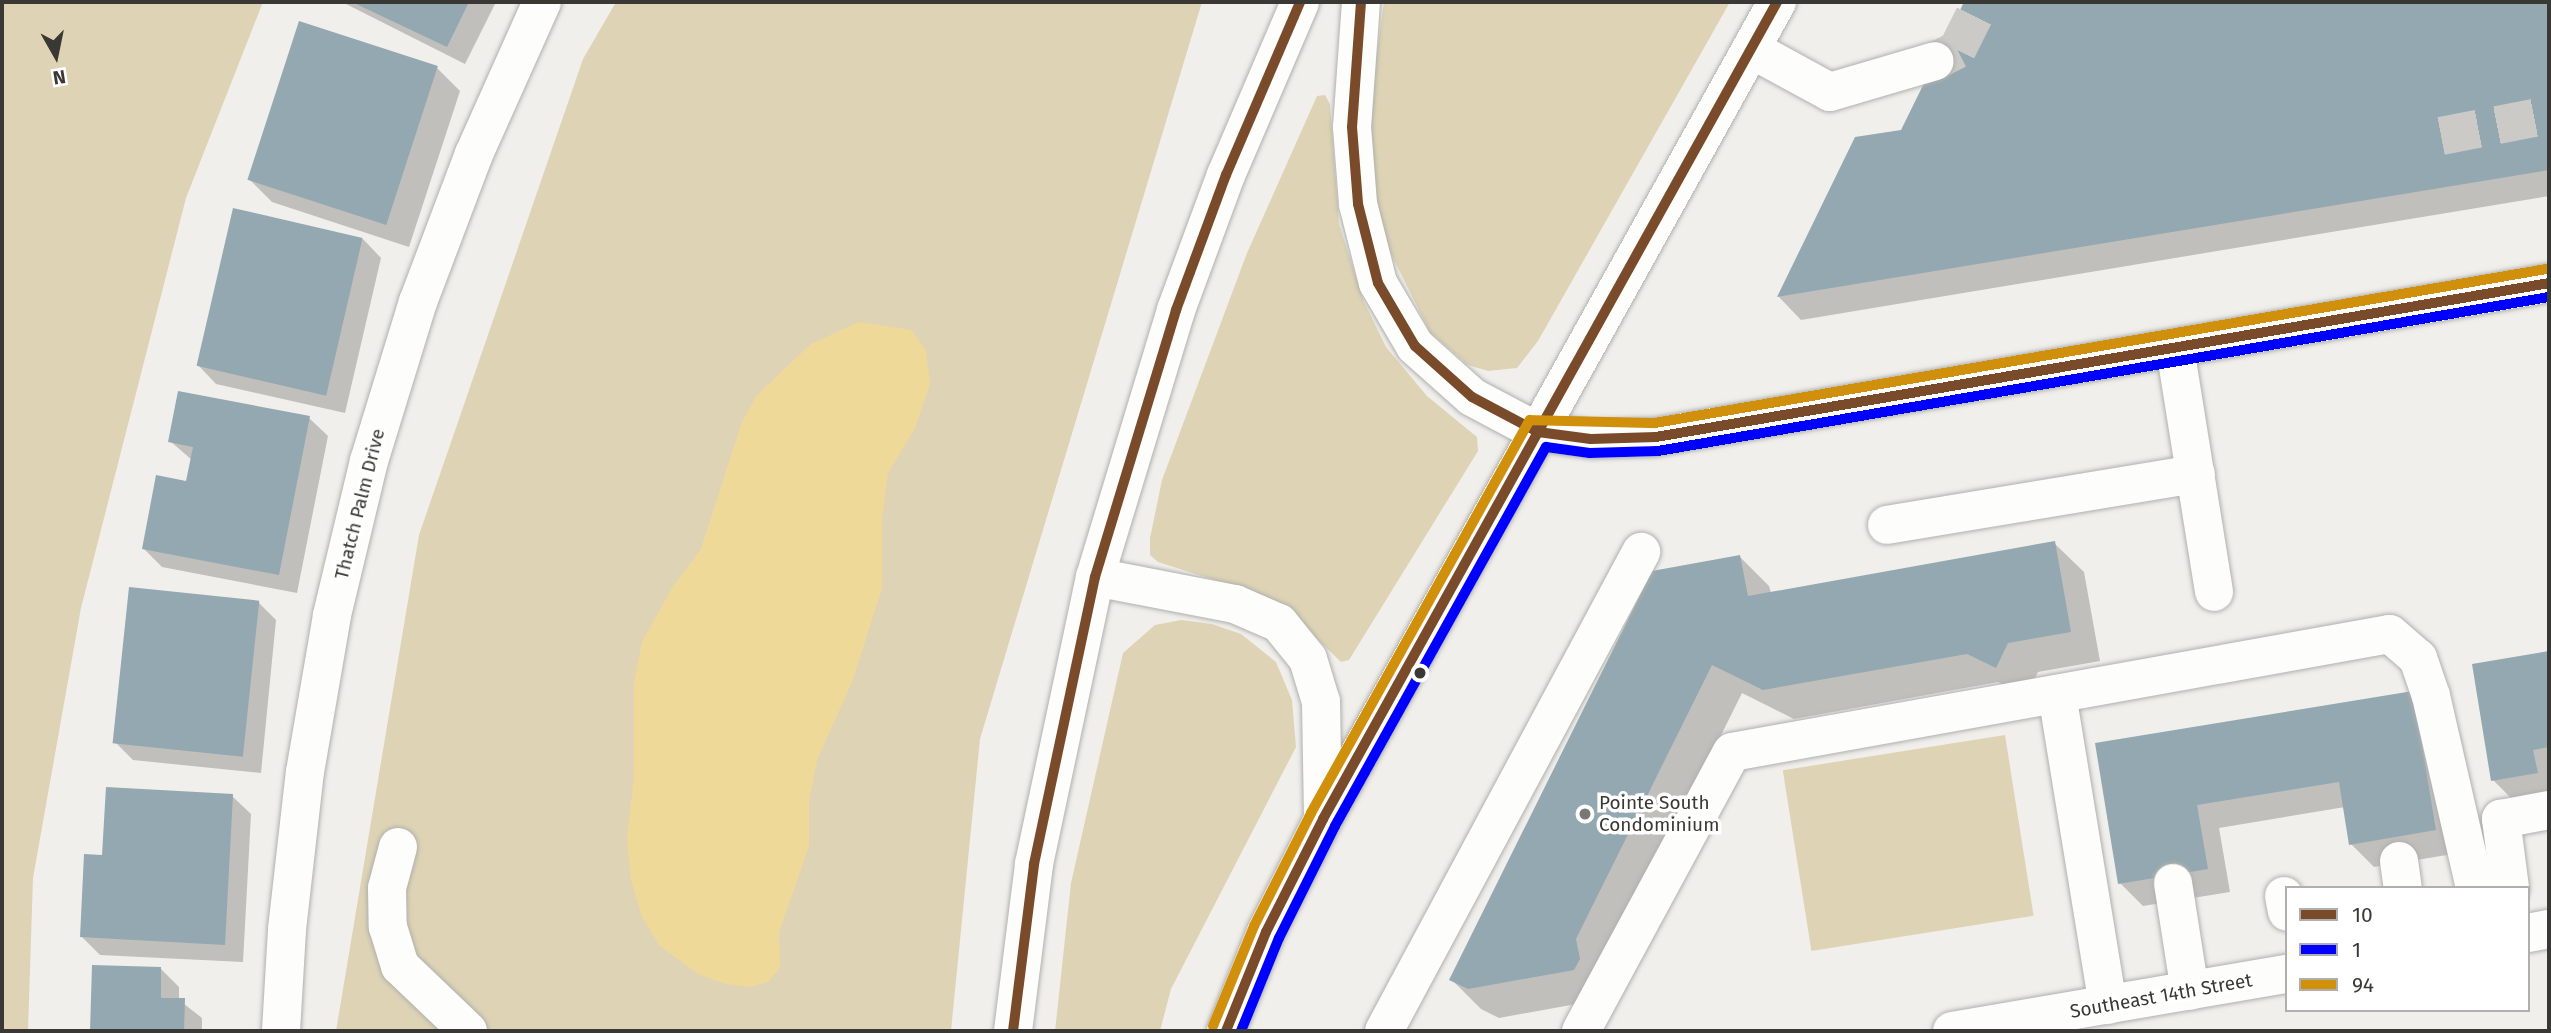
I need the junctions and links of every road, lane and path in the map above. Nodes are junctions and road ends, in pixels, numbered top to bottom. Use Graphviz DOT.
graph roads {
  1 [pos="542,2"];
  2 [pos="1300,2"];
  3 [pos="1361,2"];
  4 [pos="1777,2"];
  5 [pos="1751,49"];
  6 [pos="1935,61"];
  7 [pos="2549,283"];
  8 [pos="2175,348"];
  9 [pos="1538,432"];
  10 [pos="2196,474"];
  11 [pos="1887,525"];
  12 [pos="1641,552"];
  13 [pos="1096,577"];
  14 [pos="2214,592"];
  15 [pos="2057,694"];
  16 [pos="2549,810"];
  17 [pos="1323,819"];
  18 [pos="398,847"];
  19 [pos="2173,883"];
  20 [pos="2475,886"];
  21 [pos="2510,886"];
  22 [pos="2549,929"];
  23 [pos="2530,933"];
  24 [pos="2285,974"];
  25 [pos="2190,991"];
  26 [pos="2108,1004"];
  27 [pos="1231,1026"];
  28 [pos="281,1031"];
  29 [pos="468,1031"];
  30 [pos="1013,1031"];
  31 [pos="1384,1031"];
  32 [pos="1581,1031"];
  33 [pos="1952,1031"];
  1 -- 28 [label="main road, Thatch Palm Drive"];
  2 -- 13 [label="main road"];
  3 -- 9 [label="main road"];
  4 -- 5 [label="main road"];
  5 -- 6 [label="main road"];
  5 -- 9 [label="main road"];
  7 -- 8 [label="main road"];
  8 -- 9 [label="main road"];
  8 -- 10 [label="main road"];
  9 -- 17 [label="main road"];
  10 -- 11 [label="main road"];
  10 -- 14 [label="main road"];
  12 -- 31 [label="main road"];
  13 -- 17 [label="main road"];
  13 -- 30 [label="main road"];
  15 -- 20 [label="main road"];
  15 -- 26 [label="main road"];
  15 -- 32 [label="main road"];
  16 -- 21 [label="main road"];
  17 -- 27 [label="main road"];
  18 -- 29 [label="main road"];
  19 -- 25 [label="main road"];
  22 -- 23 [label="main road"];
  24 -- 25 [label="main road, Southeast 14th Street"];
  25 -- 26 [label="main road, Southeast 14th Street"];
  26 -- 33 [label="main road, Southeast 14th Street"];
}
